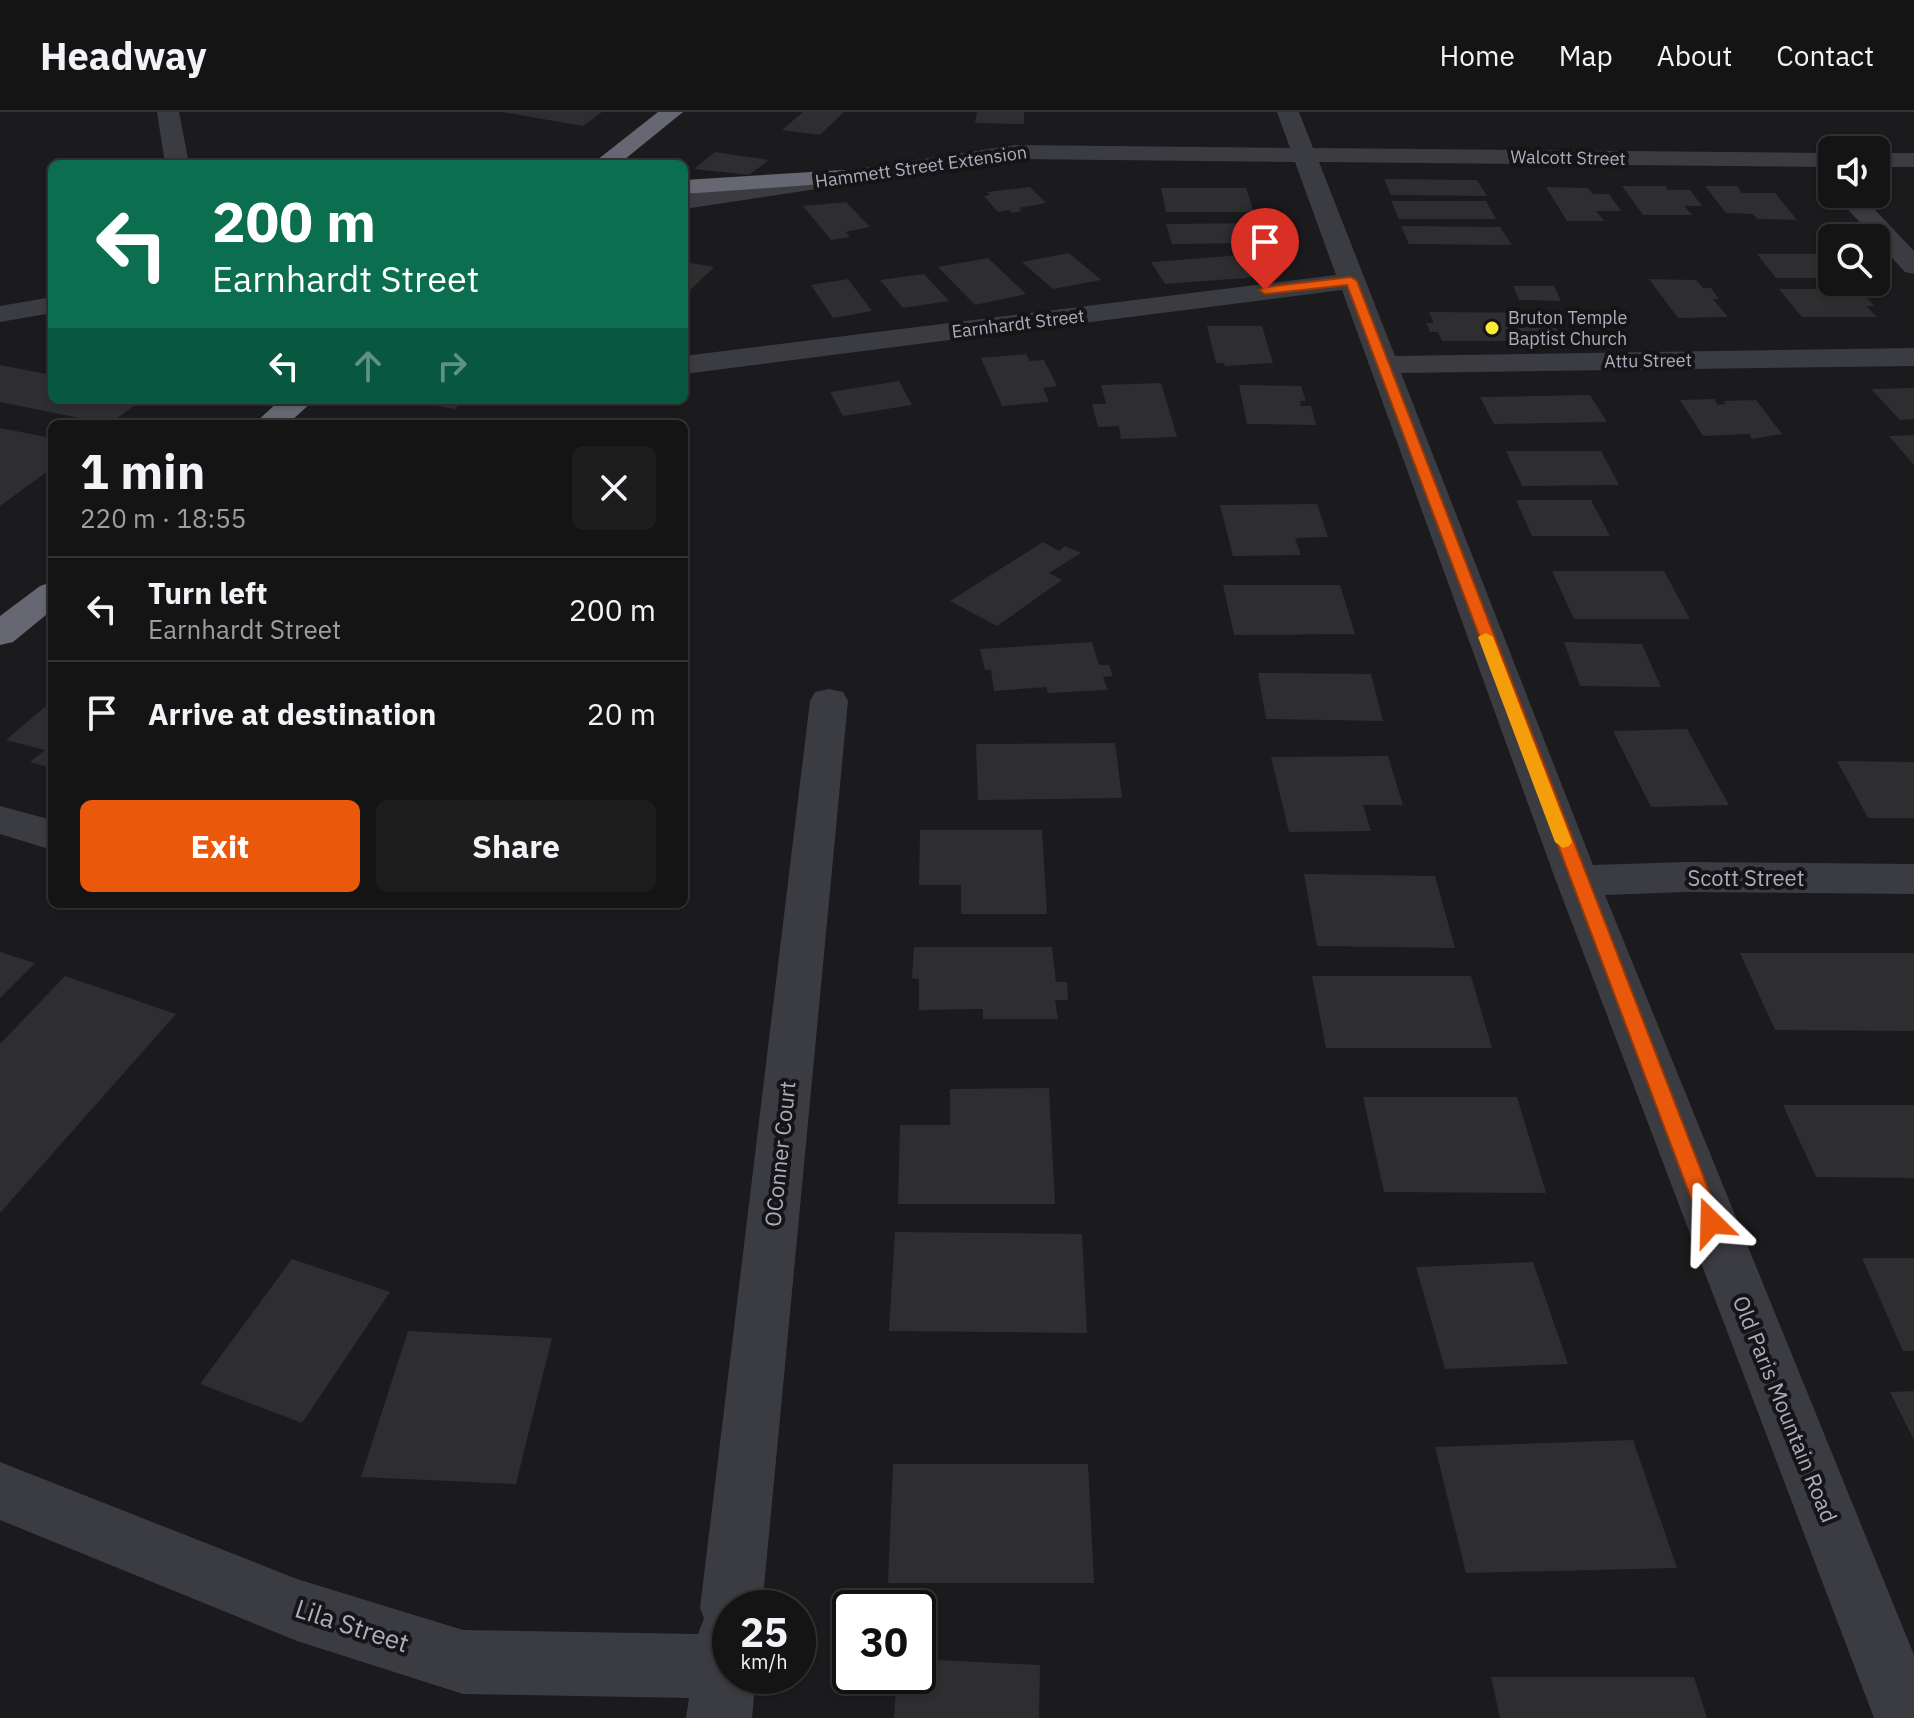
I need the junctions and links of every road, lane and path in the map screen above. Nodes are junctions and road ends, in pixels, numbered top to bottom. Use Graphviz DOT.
graph roads {
  1 [pos="168,112"];
  2 [pos="672,112"];
  3 [pos="1288,112"];
  4 [pos="1303,154"];
  5 [pos="620,159"];
  6 [pos="176,160"];
  7 [pos="1890,160"];
  8 [pos="1914,160"];
  9 [pos="1818,166"];
  10 [pos="843,177"];
  11 [pos="688,187"];
  12 [pos="688,201"];
  13 [pos="1859,208"];
  14 [pos="1914,266"];
  15 [pos="1351,281"];
  16 [pos="48,306"];
  17 [pos="0,314"];
  18 [pos="1914,357"];
  19 [pos="688,364"];
  20 [pos="1382,365"];
  21 [pos="294,404"];
  22 [pos="274,420"];
  23 [pos="46,604"];
  24 [pos="0,634"];
  25 [pos="829,701"];
  26 [pos="0,820"];
  27 [pos="48,834"];
  28 [pos="1914,879"];
  29 [pos="1578,881"];
  30 [pos="0,1491"];
  31 [pos="733,1590"];
  32 [pos="712,1652"];
  33 [pos="1907,1718"];
  1 -- 6 [label="street"];
  2 -- 5 [label="highway"];
  3 -- 4 [label="street, Old Paris Mountain Road"];
  4 -- 9 [label="street, Walcott Street"];
  4 -- 10 [label="street, Hammett Street Extension"];
  4 -- 15 [label="street, Old Paris Mountain Road"];
  7 -- 8 [label="street"];
  10 -- 11 [label="highway"];
  10 -- 12 [label="street, Hammett Street Extension"];
  13 -- 14 [label="street"];
  15 -- 19 [label="street, Earnhardt Street"];
  15 -- 20 [label="street, Old Paris Mountain Road"];
  16 -- 17 [label="street"];
  18 -- 20 [label="street, Attu Street"];
  20 -- 29 [label="street, Old Paris Mountain Road"];
  21 -- 22 [label="highway"];
  23 -- 24 [label="highway"];
  25 -- 31 [label="street, OConner Court"];
  26 -- 27 [label="street"];
  28 -- 29 [label="street, Scott Street"];
  29 -- 33 [label="street, Old Paris Mountain Road"];
  30 -- 32 [label="street, Lila Street"];
}
